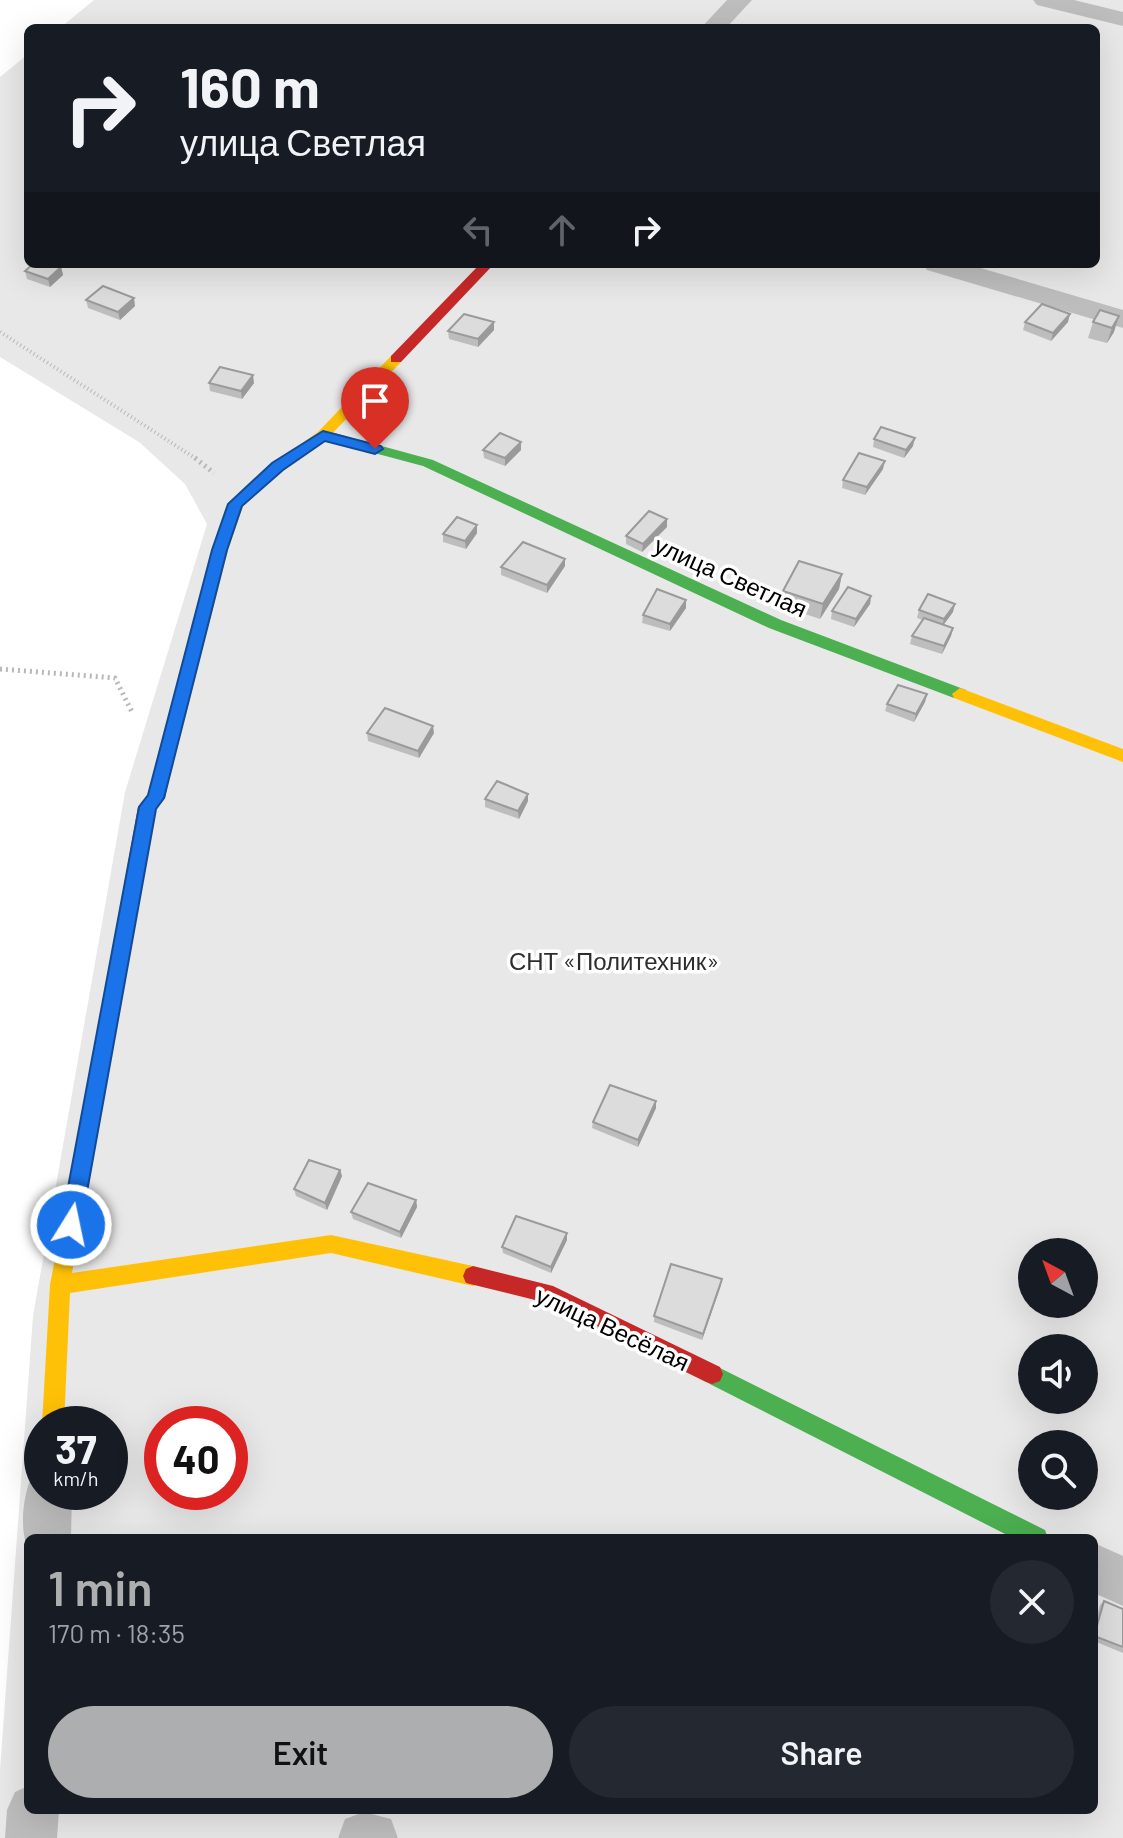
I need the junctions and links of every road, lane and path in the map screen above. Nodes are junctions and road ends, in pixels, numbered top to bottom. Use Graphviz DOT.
graph roads {
  1 [pos="740,0"];
  2 [pos="1045,0"];
  3 [pos="1123,19"];
  4 [pos="717,24"];
  5 [pos="483,268"];
  6 [pos="951,268"];
  7 [pos="1123,319"];
  8 [pos="0,332"];
  9 [pos="323,435"];
  10 [pos="236,504"];
  11 [pos="0,669"];
  12 [pos="181,701"];
  13 [pos="1123,756"];
  14 [pos="60,1285"];
  15 [pos="54,1406"];
  16 [pos="48,1510"];
  17 [pos="47,1534"];
  18 [pos="1029,1534"];
  19 [pos="1098,1569"];
  20 [pos="1123,1582"];
  21 [pos="33,1814"];
  22 [pos="31,1838"];
  23 [pos="364,1838"];
  24 [pos="372,1838"];
  1 -- 4 [label="street"];
  2 -- 3 [label="street"];
  5 -- 9 [label="street"];
  6 -- 7 [label="street"];
  8 -- 10 [label="path"];
  9 -- 10 [label="street"];
  9 -- 13 [label="street, улица Светлая"];
  10 -- 12 [label="street"];
  11 -- 12 [label="path"];
  12 -- 14 [label="street"];
  14 -- 15 [label="street"];
  14 -- 18 [label="street, улица Весёлая"];
  16 -- 17 [label="street"];
  19 -- 20 [label="street"];
  21 -- 22 [label="street"];
  23 -- 24 [label="street"];
}
